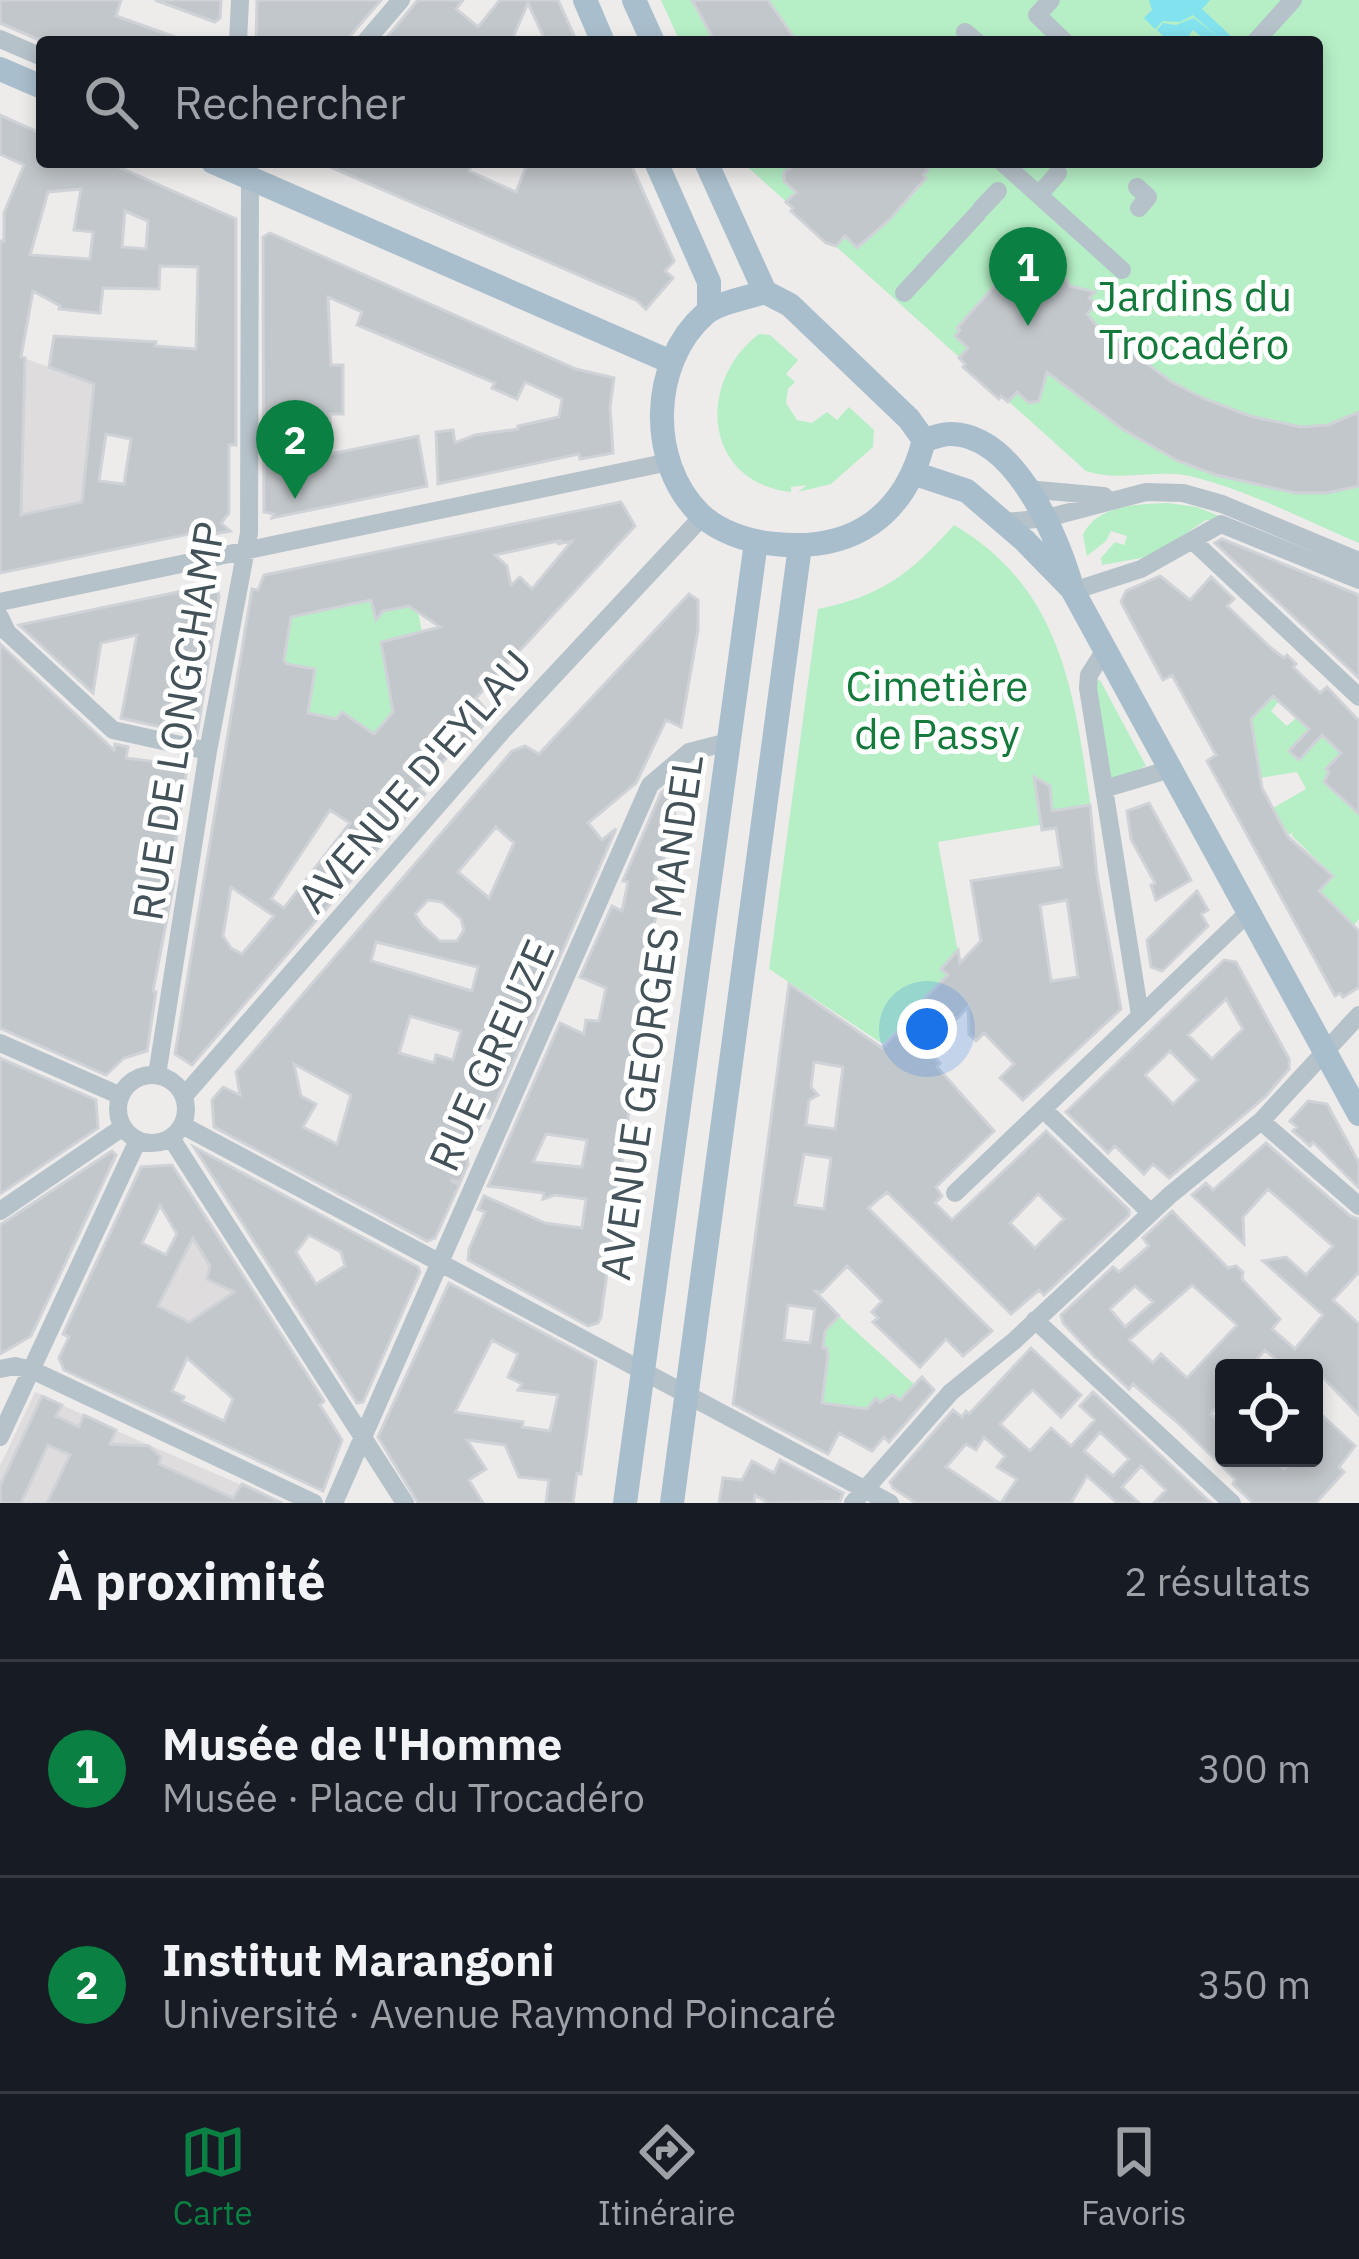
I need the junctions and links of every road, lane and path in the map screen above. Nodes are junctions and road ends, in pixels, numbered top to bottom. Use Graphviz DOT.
graph roads {
  1 [pos="240,0"];
  2 [pos="400,0"];
  3 [pos="585,0"];
  4 [pos="634,0"];
  5 [pos="1051,0"];
  6 [pos="1293,0"];
  7 [pos="238,36"];
  8 [pos="370,36"];
  9 [pos="600,36"];
  10 [pos="650,36"];
  11 [pos="1059,36"];
  12 [pos="1260,36"];
  13 [pos="0,39"];
  14 [pos="36,54"];
  15 [pos="0,69"];
  16 [pos="36,84"];
  17 [pos="248,168"];
  18 [pos="252,168"];
  19 [pos="659,168"];
  20 [pos="709,168"];
  21 [pos="1058,173"];
  22 [pos="1007,174"];
  23 [pos="1137,187"];
  24 [pos="1039,195"];
  25 [pos="1138,208"];
  26 [pos="1115,234"];
  27 [pos="1100,250"];
  28 [pos="1122,271"];
  29 [pos="765,292"];
  30 [pos="904,292"];
  31 [pos="709,311"];
  32 [pos="670,362"];
  33 [pos="924,440"];
  34 [pos="669,462"];
  35 [pos="916,474"];
  36 [pos="1027,489"];
  37 [pos="1115,497"];
  38 [pos="702,517"];
  39 [pos="1047,518"];
  40 [pos="1005,522"];
  41 [pos="1193,541"];
  42 [pos="756,542"];
  43 [pos="800,546"];
  44 [pos="243,552"];
  45 [pos="1359,561"];
  46 [pos="1359,580"];
  47 [pos="1073,591"];
  48 [pos="0,602"];
  49 [pos="0,617"];
  50 [pos="1105,650"];
  51 [pos="1359,697"];
  52 [pos="728,742"];
  53 [pos="208,751"];
  54 [pos="1171,769"];
  55 [pos="1104,789"];
  56 [pos="1250,911"];
  57 [pos="1140,1015"];
  58 [pos="1359,1015"];
  59 [pos="0,1043"];
  60 [pos="1326,1053"];
  61 [pos="157,1075"];
  62 [pos="121,1096"];
  63 [pos="184,1096"];
  64 [pos="1044,1110"];
  65 [pos="1359,1114"];
  66 [pos="1261,1121"];
  67 [pos="177,1132"];
  68 [pos="131,1134"];
  69 [pos="955,1193"];
  70 [pos="1359,1206"];
  71 [pos="0,1211"];
  72 [pos="1150,1213"];
  73 [pos="438,1262"];
  74 [pos="1035,1320"];
  75 [pos="0,1369"];
  76 [pos="32,1370"];
  77 [pos="643,1370"];
  78 [pos="687,1394"];
  79 [pos="0,1437"];
  80 [pos="363,1438"];
  81 [pos="859,1495"];
  82 [pos="314,1503"];
  83 [pos="334,1503"];
  84 [pos="404,1503"];
  85 [pos="625,1503"];
  86 [pos="672,1503"];
  87 [pos="890,1503"];
  88 [pos="1232,1503"];
  1 -- 7 [label="street"];
  2 -- 8 [label="street"];
  3 -- 9 [label="main road"];
  4 -- 10 [label="main road"];
  5 -- 11 [label="street"];
  6 -- 12 [label="street"];
  13 -- 14 [label="street"];
  15 -- 16 [label="main road"];
  17 -- 44 [label="street, RUE DE LONGCHAMP"];
  18 -- 32 [label="main road"];
  19 -- 31 [label="main road"];
  20 -- 29 [label="main road"];
  21 -- 24 [label="street"];
  22 -- 24 [label="street"];
  22 -- 30 [label="street"];
  23 -- 25 [label="street"];
  24 -- 27 [label="street"];
  26 -- 27 [label="street"];
  27 -- 28 [label="street"];
  29 -- 31 [label="main road"];
  29 -- 33 [label="main road"];
  31 -- 32 [label="main road"];
  32 -- 34 [label="main road"];
  33 -- 35 [label="main road"];
  33 -- 36 [label="main road"];
  34 -- 38 [label="main road"];
  34 -- 44 [label="street"];
  35 -- 40 [label="main road"];
  35 -- 43 [label="main road"];
  36 -- 37 [label="street"];
  36 -- 39 [label="main road"];
  37 -- 39 [label="street"];
  37 -- 45 [label="street"];
  38 -- 42 [label="main road"];
  38 -- 63 [label="street, AVENUE D'EYLAU"];
  39 -- 40 [label="street"];
  39 -- 47 [label="main road"];
  40 -- 47 [label="main road"];
  41 -- 46 [label="street"];
  41 -- 47 [label="street"];
  41 -- 51 [label="street"];
  42 -- 43 [label="main road"];
  42 -- 52 [label="main road, AVENUE GEORGES MANDEL"];
  43 -- 78 [label="main road, AVENUE GEORGES MANDEL"];
  44 -- 48 [label="street"];
  44 -- 53 [label="street, RUE DE LONGCHAMP"];
  47 -- 50 [label="main road"];
  49 -- 53 [label="street"];
  50 -- 54 [label="main road"];
  50 -- 55 [label="street"];
  52 -- 73 [label="street, RUE GREUZE"];
  52 -- 77 [label="main road, AVENUE GEORGES MANDEL"];
  53 -- 61 [label="street, RUE DE LONGCHAMP"];
  54 -- 55 [label="street"];
  54 -- 56 [label="main road"];
  55 -- 57 [label="street"];
  56 -- 57 [label="street"];
  56 -- 60 [label="main road"];
  57 -- 64 [label="street"];
  58 -- 60 [label="street"];
  59 -- 62 [label="street"];
  60 -- 65 [label="main road"];
  60 -- 66 [label="street"];
  61 -- 62 [label="street"];
  61 -- 63 [label="street"];
  62 -- 68 [label="street"];
  63 -- 67 [label="street"];
  64 -- 69 [label="street"];
  64 -- 72 [label="street"];
  66 -- 70 [label="street"];
  66 -- 72 [label="street"];
  67 -- 68 [label="street"];
  67 -- 73 [label="street"];
  67 -- 80 [label="street"];
  68 -- 71 [label="street"];
  68 -- 76 [label="street"];
  72 -- 74 [label="street"];
  73 -- 77 [label="street"];
  73 -- 80 [label="street, RUE GREUZE"];
  74 -- 81 [label="street"];
  74 -- 88 [label="street"];
  75 -- 76 [label="street"];
  76 -- 79 [label="street"];
  76 -- 82 [label="street"];
  77 -- 78 [label="street"];
  77 -- 85 [label="main road, AVENUE GEORGES MANDEL"];
  78 -- 81 [label="street"];
  78 -- 86 [label="main road, AVENUE GEORGES MANDEL"];
  80 -- 83 [label="street, RUE GREUZE"];
  80 -- 84 [label="street"];
  81 -- 87 [label="street"];
}
